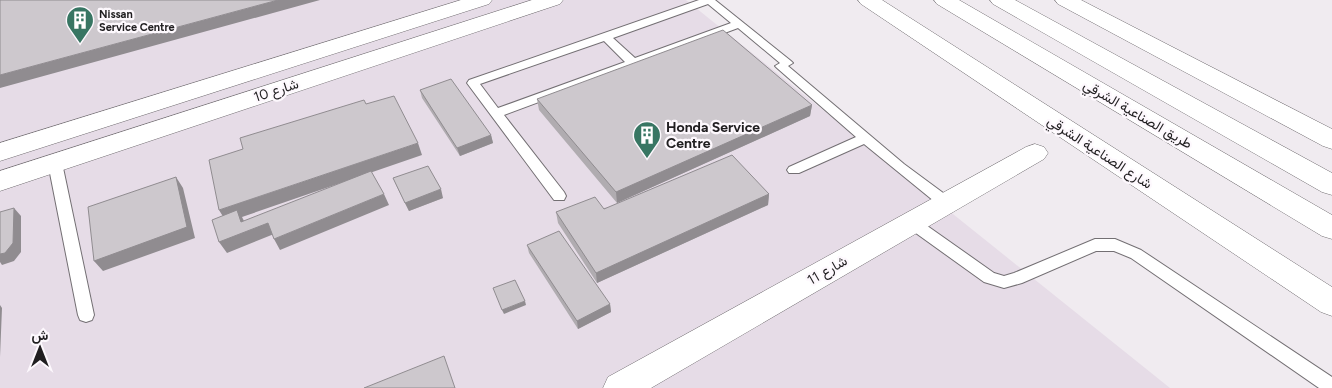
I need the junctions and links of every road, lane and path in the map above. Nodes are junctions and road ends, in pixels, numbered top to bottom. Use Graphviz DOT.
graph roads {
  1 [pos="482,0"];
  2 [pos="553,0"];
  3 [pos="869,0"];
  4 [pos="944,0"];
  5 [pos="1000,0"];
  6 [pos="1065,0"];
  7 [pos="739,24"];
  8 [pos="605,36"];
  9 [pos="633,62"];
  10 [pos="182,94"];
  11 [pos="496,113"];
  12 [pos="0,136"];
  13 [pos="865,138"];
  14 [pos="1332,140"];
  15 [pos="0,152"];
  16 [pos="1034,153"];
  17 [pos="55,163"];
  18 [pos="794,170"];
  19 [pos="7,180"];
  20 [pos="1332,185"];
  21 [pos="559,196"];
  22 [pos="945,202"];
  23 [pos="911,222"];
  24 [pos="1332,228"];
  25 [pos="1332,303"];
  26 [pos="86,315"];
  27 [pos="1332,387"];
  28 [pos="620,388"];
  1 -- 10 [label="main road, شارع 10"];
  2 -- 17 [label="main road, شارع 10"];
  3 -- 25 [label="main road, شارع الصناعية الشرقي"];
  4 -- 24 [label="main road, طريق الصناعية الشرقي"];
  5 -- 20 [label="main road"];
  6 -- 14 [label="main road"];
  7 -- 8 [label="lane"];
  7 -- 9 [label="lane"];
  7 -- 13 [label="lane"];
  8 -- 9 [label="lane"];
  8 -- 11 [label="lane"];
  9 -- 11 [label="lane"];
  10 -- 12 [label="main road, شارع 10"];
  10 -- 15 [label="main road, شارع 10"];
  11 -- 21 [label="lane"];
  13 -- 18 [label="lane"];
  13 -- 22 [label="lane"];
  16 -- 22 [label="main road, شارع 11"];
  17 -- 19 [label="main road, شارع 10"];
  17 -- 26 [label="lane"];
  22 -- 23 [label="main road, شارع 11"];
  23 -- 27 [label="lane"];
  23 -- 28 [label="main road, شارع 11"];
}
